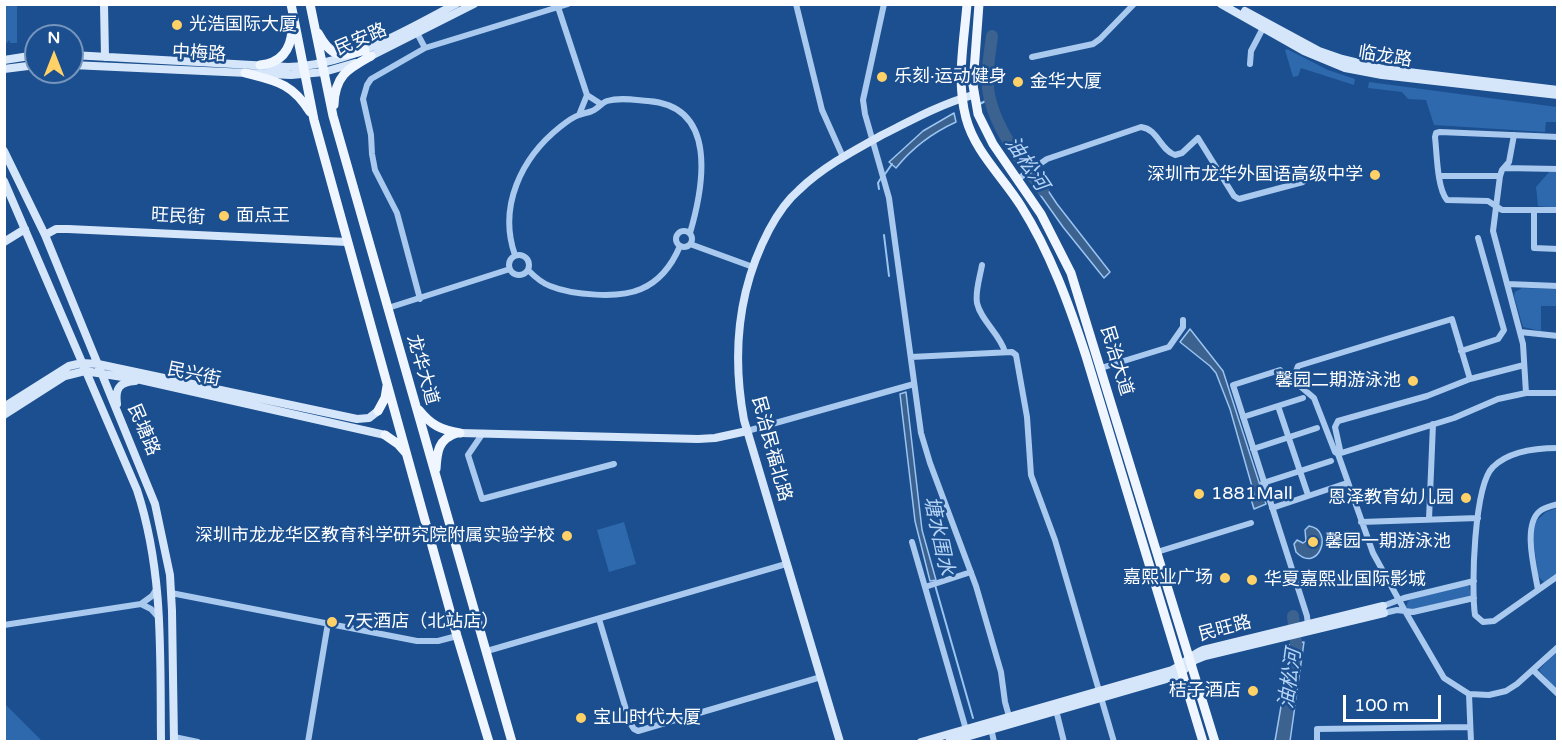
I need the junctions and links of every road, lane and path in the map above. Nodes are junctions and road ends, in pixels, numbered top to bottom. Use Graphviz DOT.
graph roads {
  1 [pos="104,4"];
  2 [pos="291,4"];
  3 [pos="310,4"];
  4 [pos="456,4"];
  5 [pos="474,4"];
  6 [pos="568,4"];
  7 [pos="796,4"];
  8 [pos="884,4"];
  9 [pos="967,4"];
  10 [pos="979,4"];
  11 [pos="1134,4"];
  12 [pos="1221,4"];
  13 [pos="1232,4"];
  14 [pos="558,8"];
  15 [pos="293,18"];
  16 [pos="314,24"];
  17 [pos="1263,28"];
  18 [pos="417,33"];
  19 [pos="425,48"];
  20 [pos="368,53"];
  21 [pos="84,56"];
  22 [pos="105,57"];
  23 [pos="1032,57"];
  24 [pos="24,58"];
  25 [pos="4,60"];
  26 [pos="1250,64"];
  27 [pos="260,65"];
  28 [pos="24,66"];
  29 [pos="84,66"];
  30 [pos="323,68"];
  31 [pos="4,69"];
  32 [pos="304,71"];
  33 [pos="245,73"];
  34 [pos="1557,90"];
  35 [pos="587,95"];
  36 [pos="1557,95"];
  37 [pos="975,103"];
  38 [pos="601,104"];
  39 [pos="964,108"];
  40 [pos="579,115"];
  41 [pos="333,116"];
  42 [pos="314,120"];
  43 [pos="1514,135"];
  44 [pos="1557,137"];
  45 [pos="872,140"];
  46 [pos="4,151"];
  47 [pos="843,157"];
  48 [pos="1503,168"];
  49 [pos="1557,169"];
  50 [pos="1022,176"];
  51 [pos="1440,176"];
  52 [pos="1500,176"];
  53 [pos="4,181"];
  54 [pos="1303,182"];
  55 [pos="1495,205"];
  56 [pos="1534,210"];
  57 [pos="1557,210"];
  58 [pos="25,229"];
  59 [pos="690,233"];
  60 [pos="45,234"];
  61 [pos="1478,238"];
  62 [pos="4,242"];
  63 [pos="347,242"];
  64 [pos="690,244"];
  65 [pos="680,246"];
  66 [pos="1557,249"];
  67 [pos="515,255"];
  68 [pos="982,265"];
  69 [pos="753,267"];
  70 [pos="510,269"];
  71 [pos="528,270"];
  72 [pos="1507,285"];
  73 [pos="1557,286"];
  74 [pos="420,299"];
  75 [pos="388,308"];
  76 [pos="1183,323"];
  77 [pos="1520,332"];
  78 [pos="1557,336"];
  79 [pos="1461,351"];
  80 [pos="1005,352"];
  81 [pos="910,357"];
  82 [pos="1524,365"];
  83 [pos="84,367"];
  84 [pos="99,368"];
  85 [pos="1101,368"];
  86 [pos="1280,370"];
  87 [pos="1470,379"];
  88 [pos="141,380"];
  89 [pos="387,381"];
  90 [pos="912,385"];
  91 [pos="1526,393"];
  92 [pos="1557,393"];
  93 [pos="1303,398"];
  94 [pos="415,404"];
  95 [pos="1278,406"];
  96 [pos="4,408"];
  97 [pos="117,410"];
  98 [pos="378,411"];
  99 [pos="4,415"];
  100 [pos="1243,417"];
  101 [pos="1433,424"];
  102 [pos="1317,428"];
  103 [pos="747,431"];
  104 [pos="459,433"];
  105 [pos="483,434"];
  106 [pos="385,435"];
  107 [pos="1289,437"];
  108 [pos="1557,448"];
  109 [pos="1253,449"];
  110 [pos="1338,454"];
  111 [pos="410,460"];
  112 [pos="1331,461"];
  113 [pos="614,464"];
  114 [pos="1300,471"];
  115 [pos="436,474"];
  116 [pos="1263,483"];
  117 [pos="1347,483"];
  118 [pos="1308,495"];
  119 [pos="1557,504"];
  120 [pos="1272,508"];
  121 [pos="1478,518"];
  122 [pos="1429,519"];
  123 [pos="1361,522"];
  124 [pos="1251,524"];
  125 [pos="912,542"];
  126 [pos="1157,552"];
  127 [pos="786,564"];
  128 [pos="971,572"];
  129 [pos="1557,576"];
  130 [pos="1474,581"];
  131 [pos="158,586"];
  132 [pos="928,586"];
  133 [pos="1538,590"];
  134 [pos="171,593"];
  135 [pos="1474,598"];
  136 [pos="1399,600"];
  137 [pos="141,604"];
  138 [pos="1383,609"];
  139 [pos="1405,612"];
  140 [pos="599,619"];
  141 [pos="160,620"];
  142 [pos="328,623"];
  143 [pos="4,625"];
  144 [pos="1306,629"];
  145 [pos="457,636"];
  146 [pos="1557,646"];
  147 [pos="488,651"];
  148 [pos="1190,660"];
  149 [pos="1180,670"];
  150 [pos="1533,670"];
  151 [pos="821,677"];
  152 [pos="1101,694"];
  153 [pos="1469,694"];
  154 [pos="1557,694"];
  155 [pos="1056,711"];
  156 [pos="1010,720"];
  157 [pos="990,725"];
  158 [pos="1470,727"];
  159 [pos="967,733"];
  160 [pos="174,739"];
  161 [pos="161,741"];
  162 [pos="198,741"];
  163 [pos="308,741"];
  164 [pos="489,741"];
  165 [pos="512,741"];
  166 [pos="840,741"];
  167 [pos="921,741"];
  168 [pos="949,741"];
  169 [pos="994,741"];
  170 [pos="1064,741"];
  171 [pos="1114,741"];
  172 [pos="1203,741"];
  173 [pos="1215,741"];
  174 [pos="1317,741"];
  175 [pos="1471,741"];
  1 -- 22 [label="main road"];
  2 -- 15 [label="main road, 龙华大道"];
  3 -- 16 [label="main road, 龙华大道"];
  4 -- 20 [label="main road, 民安路"];
  5 -- 18 [label="main road, 民安路"];
  6 -- 14 [label="street"];
  7 -- 47 [label="street"];
  8 -- 45 [label="street"];
  9 -- 39 [label="main road, 民治大道"];
  10 -- 37 [label="main road, 民治大道"];
  11 -- 23 [label="street"];
  12 -- 17 [label="main road, 临龙路"];
  13 -- 34 [label="main road, 临龙路"];
  14 -- 19 [label="street"];
  14 -- 35 [label="street"];
  15 -- 27 [label="main road"];
  15 -- 32 [label="main road, 龙华大道"];
  16 -- 20 [label="main road"];
  16 -- 30 [label="main road, 龙华大道"];
  17 -- 26 [label="street"];
  17 -- 36 [label="main road, 临龙路"];
  18 -- 19 [label="street"];
  18 -- 20 [label="main road, 民安路"];
  19 -- 74 [label="street"];
  20 -- 30 [label="main road, 民安路"];
  20 -- 41 [label="main road"];
  21 -- 22 [label="main road, 中梅路"];
  22 -- 27 [label="main road, 中梅路"];
  24 -- 25 [label="main road"];
  27 -- 32 [label="main road, 中梅路"];
  28 -- 31 [label="main road"];
  29 -- 33 [label="main road, 中梅路"];
  30 -- 32 [label="main road, 中梅路"];
  30 -- 41 [label="main road, 龙华大道"];
  32 -- 33 [label="main road, 中梅路"];
  32 -- 42 [label="main road, 龙华大道"];
  33 -- 42 [label="main road"];
  35 -- 38 [label="street"];
  35 -- 40 [label="street"];
  37 -- 39 [label="main road, 民治民福北路"];
  37 -- 50 [label="main road, 民治大道"];
  38 -- 40 [label="street"];
  38 -- 59 [label="street"];
  39 -- 45 [label="main road, 民治民福北路"];
  39 -- 149 [label="main road, 民治大道"];
  40 -- 67 [label="street"];
  41 -- 75 [label="main road, 龙华大道"];
  42 -- 63 [label="main road, 龙华大道"];
  43 -- 44 [label="street"];
  43 -- 48 [label="street"];
  43 -- 51 [label="street"];
  45 -- 47 [label="main road, 民治民福北路"];
  45 -- 81 [label="street"];
  46 -- 60 [label="main road, 民塘路"];
  47 -- 69 [label="main road, 民治民福北路"];
  48 -- 49 [label="street"];
  48 -- 52 [label="street"];
  50 -- 54 [label="street"];
  50 -- 85 [label="main road, 民治大道"];
  51 -- 52 [label="street"];
  51 -- 55 [label="street"];
  52 -- 55 [label="street"];
  53 -- 58 [label="main road, 民塘路"];
  55 -- 56 [label="street"];
  55 -- 72 [label="street"];
  56 -- 57 [label="street"];
  56 -- 66 [label="street"];
  58 -- 62 [label="main road"];
  58 -- 83 [label="main road, 民塘路"];
  59 -- 64 [label="street"];
  59 -- 65 [label="street"];
  60 -- 63 [label="main road, 旺民街"];
  60 -- 84 [label="main road, 民塘路"];
  61 -- 79 [label="street"];
  63 -- 89 [label="main road, 龙华大道"];
  64 -- 65 [label="street"];
  64 -- 69 [label="street"];
  65 -- 71 [label="street"];
  67 -- 70 [label="street"];
  67 -- 71 [label="street"];
  68 -- 80 [label="street"];
  69 -- 103 [label="main road, 民治民福北路"];
  70 -- 71 [label="street"];
  70 -- 74 [label="street"];
  72 -- 73 [label="street"];
  72 -- 77 [label="street"];
  74 -- 75 [label="street"];
  75 -- 94 [label="main road, 龙华大道"];
  76 -- 85 [label="street"];
  77 -- 78 [label="street"];
  77 -- 82 [label="street"];
  79 -- 87 [label="street"];
  79 -- 110 [label="street"];
  80 -- 81 [label="street"];
  80 -- 152 [label="street"];
  81 -- 90 [label="street"];
  82 -- 87 [label="street"];
  82 -- 91 [label="street"];
  83 -- 84 [label="main road, 民兴街"];
  83 -- 96 [label="main road, 民兴街"];
  83 -- 99 [label="main road, 民兴街"];
  83 -- 131 [label="main road, 民塘路"];
  84 -- 88 [label="main road, 民兴街"];
  84 -- 97 [label="main road, 民塘路"];
  84 -- 98 [label="main road, 民兴街"];
  85 -- 126 [label="main road, 民治大道"];
  86 -- 100 [label="street"];
  87 -- 110 [label="street"];
  88 -- 97 [label="main road"];
  88 -- 106 [label="main road, 民兴街"];
  89 -- 98 [label="main road"];
  89 -- 111 [label="main road, 龙华大道"];
  90 -- 103 [label="street"];
  90 -- 128 [label="street"];
  91 -- 92 [label="street"];
  91 -- 101 [label="street"];
  93 -- 95 [label="street"];
  94 -- 104 [label="main road"];
  94 -- 115 [label="main road, 龙华大道"];
  95 -- 100 [label="street"];
  95 -- 107 [label="street"];
  97 -- 134 [label="main road, 民塘路"];
  100 -- 109 [label="street"];
  101 -- 110 [label="street"];
  101 -- 122 [label="street"];
  102 -- 107 [label="street"];
  103 -- 105 [label="main road"];
  103 -- 127 [label="main road, 民治民福北路"];
  104 -- 105 [label="main road"];
  104 -- 115 [label="main road"];
  105 -- 113 [label="street"];
  106 -- 111 [label="main road"];
  107 -- 109 [label="street"];
  107 -- 114 [label="street"];
  108 -- 121 [label="street"];
  109 -- 116 [label="street"];
  110 -- 117 [label="street"];
  111 -- 145 [label="main road, 龙华大道"];
  112 -- 114 [label="street"];
  114 -- 116 [label="street"];
  114 -- 118 [label="street"];
  115 -- 147 [label="main road, 龙华大道"];
  116 -- 120 [label="street"];
  117 -- 118 [label="street"];
  117 -- 123 [label="street"];
  118 -- 120 [label="street"];
  119 -- 133 [label="street"];
  120 -- 144 [label="street"];
  121 -- 122 [label="street"];
  121 -- 130 [label="street"];
  122 -- 123 [label="street"];
  123 -- 136 [label="street"];
  124 -- 126 [label="street"];
  125 -- 132 [label="street"];
  126 -- 148 [label="main road, 民治大道"];
  127 -- 140 [label="street"];
  127 -- 151 [label="main road, 民治民福北路"];
  128 -- 132 [label="street"];
  128 -- 156 [label="street"];
  129 -- 133 [label="street"];
  130 -- 135 [label="street"];
  130 -- 136 [label="street, 民旺路"];
  131 -- 137 [label="street"];
  131 -- 141 [label="main road, 民塘路"];
  132 -- 159 [label="street"];
  133 -- 135 [label="street"];
  134 -- 142 [label="street"];
  134 -- 160 [label="main road, 民塘路"];
  135 -- 139 [label="street, 民旺路"];
  136 -- 138 [label="street, 民旺路"];
  136 -- 139 [label="street"];
  137 -- 141 [label="street"];
  137 -- 143 [label="street"];
  138 -- 139 [label="street, 民旺路"];
  138 -- 144 [label="main road, 民旺路"];
  139 -- 153 [label="street"];
  140 -- 147 [label="street"];
  140 -- 151 [label="street"];
  141 -- 161 [label="main road, 民塘路"];
  142 -- 145 [label="street"];
  142 -- 163 [label="street"];
  144 -- 148 [label="main road, 民旺路"];
  145 -- 164 [label="main road, 龙华大道"];
  146 -- 150 [label="street"];
  147 -- 165 [label="main road, 龙华大道"];
  148 -- 149 [label="main road, 民旺路"];
  148 -- 173 [label="main road, 民治大道"];
  149 -- 152 [label="main road, 民旺路"];
  149 -- 172 [label="main road, 民治大道"];
  150 -- 153 [label="street"];
  150 -- 154 [label="street"];
  151 -- 166 [label="main road, 民治民福北路"];
  152 -- 155 [label="main road, 民旺路"];
  152 -- 156 [label="main road, 民旺路"];
  152 -- 171 [label="street"];
  153 -- 158 [label="street"];
  155 -- 156 [label="main road, 民旺路"];
  155 -- 170 [label="street"];
  156 -- 157 [label="main road, 民旺路"];
  157 -- 159 [label="main road, 民旺路"];
  157 -- 169 [label="street"];
  158 -- 174 [label="street"];
  158 -- 175 [label="street"];
  159 -- 167 [label="main road, 民旺路"];
  159 -- 168 [label="main road, 民旺路"];
  160 -- 162 [label="street"];
}
